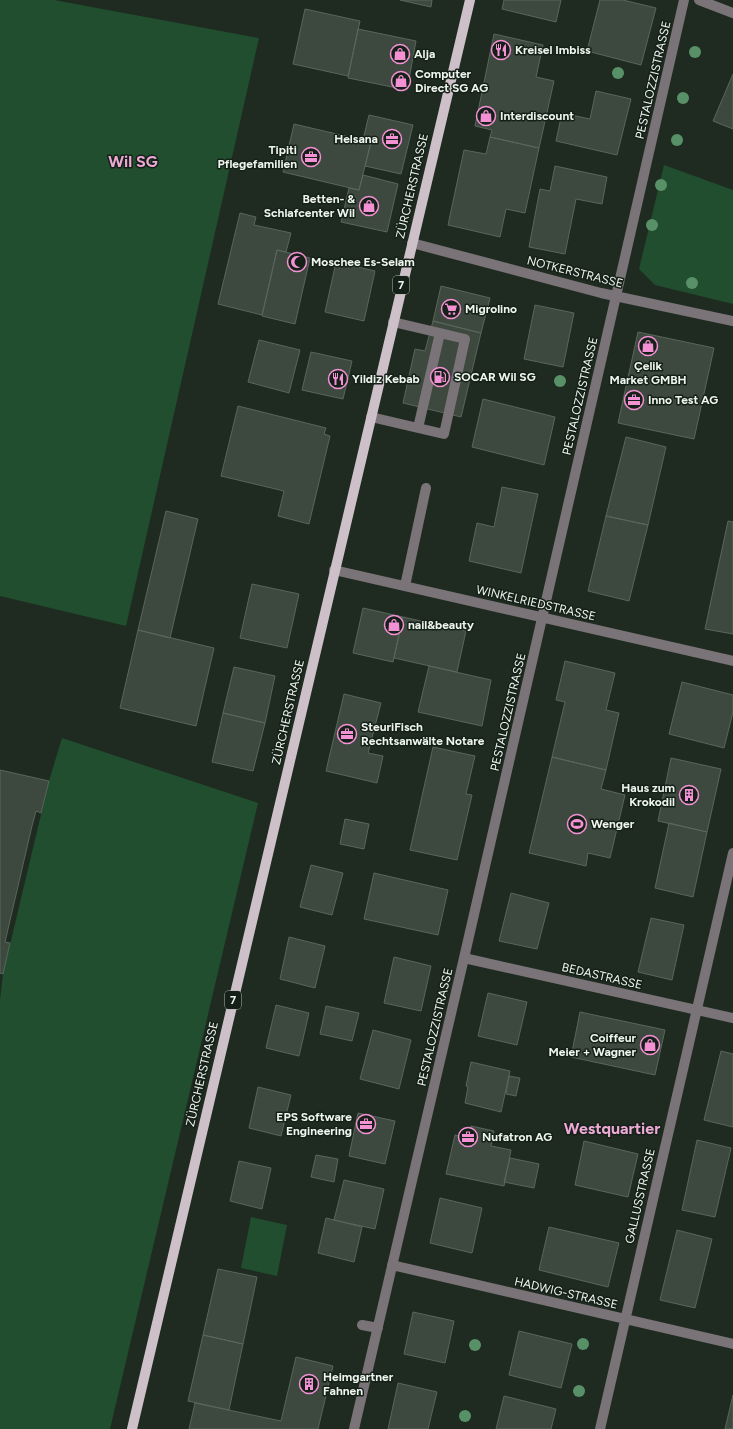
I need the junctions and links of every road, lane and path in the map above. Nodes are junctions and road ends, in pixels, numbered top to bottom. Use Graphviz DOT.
graph roads {
  1 [pos="470,0"];
  2 [pos="684,0"];
  3 [pos="699,0"];
  4 [pos="733,13"];
  5 [pos="412,243"];
  6 [pos="617,296"];
  7 [pos="733,321"];
  8 [pos="392,322"];
  9 [pos="440,333"];
  10 [pos="371,417"];
  11 [pos="418,428"];
  12 [pos="426,488"];
  13 [pos="334,570"];
  14 [pos="405,586"];
  15 [pos="542,618"];
  16 [pos="733,662"];
  17 [pos="733,853"];
  18 [pos="464,958"];
  19 [pos="697,1010"];
  20 [pos="733,1018"];
  21 [pos="392,1265"];
  22 [pos="624,1320"];
  23 [pos="362,1325"];
  24 [pos="378,1328"];
  25 [pos="733,1344"];
  26 [pos="132,1429"];
  27 [pos="354,1429"];
  28 [pos="600,1429"];
  1 -- 5 [label="main road, ZÜRCHERSTRASSE / 7"];
  2 -- 6 [label="street, PESTALOZZISTRASSE"];
  3 -- 4 [label="street"];
  5 -- 6 [label="street, NOTKERSTRASSE"];
  5 -- 8 [label="main road, ZÜRCHERSTRASSE / 7"];
  6 -- 7 [label="street, NOTKERSTRASSE"];
  6 -- 15 [label="street, PESTALOZZISTRASSE"];
  8 -- 9 [label="street"];
  8 -- 10 [label="main road, ZÜRCHERSTRASSE / 7"];
  9 -- 11 [label="street"];
  9 -- 11 [label="street"];
  10 -- 11 [label="street"];
  10 -- 13 [label="main road, ZÜRCHERSTRASSE / 7"];
  12 -- 14 [label="street"];
  13 -- 14 [label="street, WINKELRIEDSTRASSE"];
  13 -- 26 [label="main road, ZÜRCHERSTRASSE / 7"];
  14 -- 15 [label="street, WINKELRIEDSTRASSE"];
  15 -- 16 [label="street, WINKELRIEDSTRASSE"];
  15 -- 18 [label="street, PESTALOZZISTRASSE"];
  17 -- 19 [label="street, GALLUSSTRASSE"];
  18 -- 19 [label="street, BEDASTRASSE"];
  18 -- 21 [label="street, PESTALOZZISTRASSE"];
  19 -- 20 [label="street, BEDASTRASSE"];
  19 -- 22 [label="street, GALLUSSTRASSE"];
  21 -- 22 [label="street, HADWIG-STRASSE"];
  21 -- 24 [label="street, PESTALOZZISTRASSE"];
  22 -- 25 [label="street, HADWIG-STRASSE"];
  22 -- 28 [label="street, GALLUSSTRASSE"];
  23 -- 24 [label="street"];
  24 -- 27 [label="street, PESTALOZZISTRASSE"];
}
